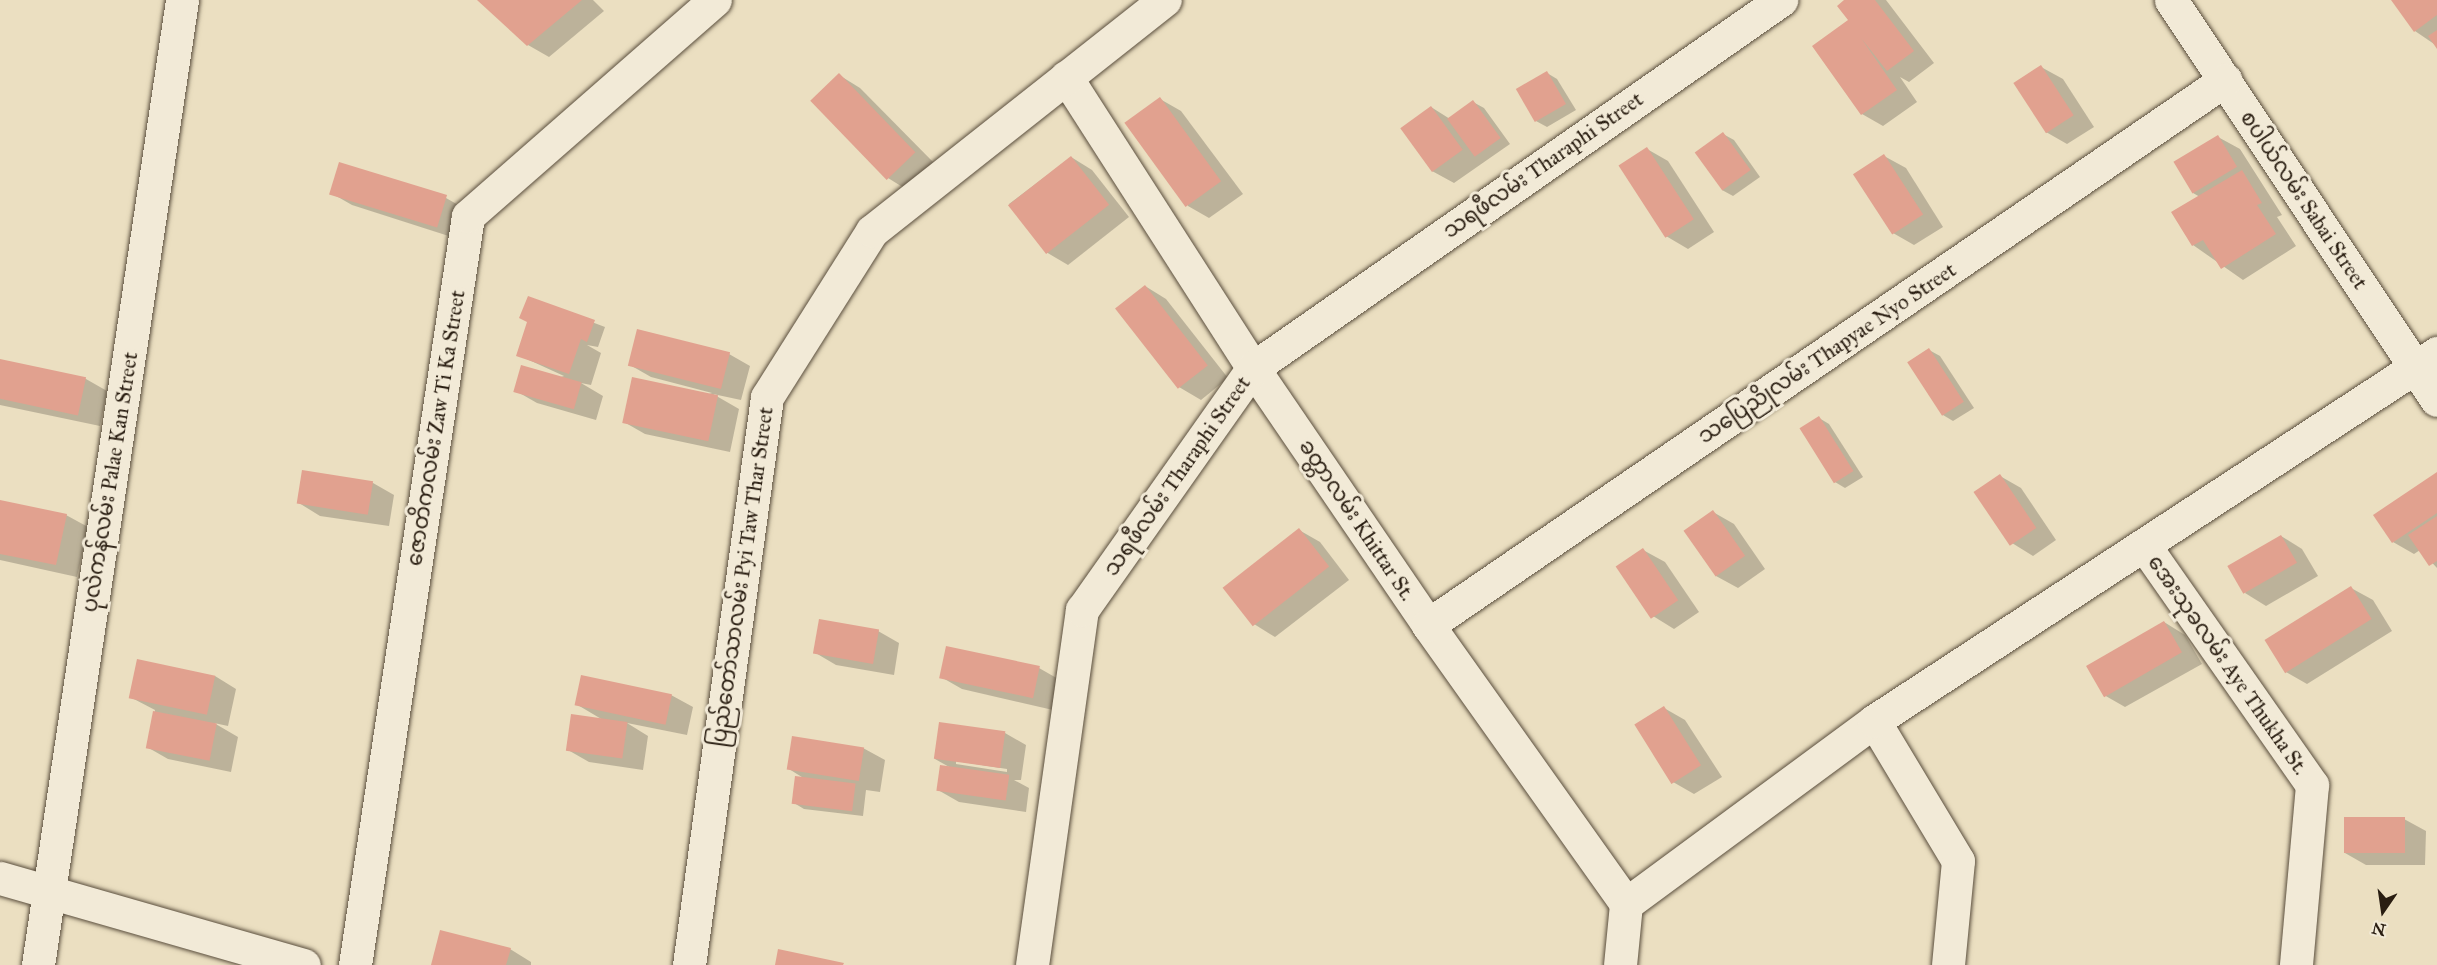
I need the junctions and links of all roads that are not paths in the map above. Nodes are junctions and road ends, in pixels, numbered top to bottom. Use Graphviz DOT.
graph roads {
  1 [pos="182,0"];
  2 [pos="715,0"];
  3 [pos="1165,0"];
  4 [pos="1781,0"];
  5 [pos="2171,0"];
  6 [pos="1066,77"];
  7 [pos="2225,80"];
  8 [pos="2426,360"];
  9 [pos="1253,368"];
  10 [pos="2437,400"];
  11 [pos="2144,544"];
  12 [pos="1428,626"];
  13 [pos="1875,721"];
  14 [pos="0,878"];
  15 [pos="48,892"];
  16 [pos="1626,904"];
  17 [pos="38,965"];
  18 [pos="304,965"];
  19 [pos="355,965"];
  20 [pos="689,965"];
  21 [pos="1032,965"];
  22 [pos="1620,965"];
  23 [pos="1948,965"];
  24 [pos="2296,965"];
  1 -- 15 [label="street, ပုလဲကန်လမ်း Palae Kan Street"];
  2 -- 19 [label="street, ဇောတိကလမ်း Zaw Ti Ka Street"];
  3 -- 6 [label="street, ပြည်တော်သာလမ်း Pyi Taw Thar Street"];
  4 -- 9 [label="street, သရဖီလမ်း Tharaphi Street"];
  5 -- 7 [label="street, စပါယ်လမ်း Sabai Street"];
  6 -- 9 [label="street, ခတ္တာလမ်း Khittar St."];
  6 -- 20 [label="street, ပြည်တော်သာလမ်း Pyi Taw Thar Street"];
  7 -- 8 [label="street, စပါယ်လမ်း Sabai Street"];
  7 -- 12 [label="street, သပြေညိုလမ်း Thapyae Nyo Street"];
  8 -- 10 [label="street, စပါယ်လမ်း Sabai Street"];
  8 -- 11 [label="street"];
  9 -- 12 [label="street, ခတ္တာလမ်း Khittar St."];
  9 -- 21 [label="street, သရဖီလမ်း Tharaphi Street"];
  11 -- 13 [label="street"];
  11 -- 24 [label="street, အေးသုခလမ်း Aye Thukha St."];
  12 -- 16 [label="street, ခတ္တာလမ်း Khittar St."];
  13 -- 16 [label="street"];
  13 -- 23 [label="street"];
  14 -- 15 [label="street"];
  15 -- 17 [label="street, ပုလဲကန်လမ်း Palae Kan Street"];
  15 -- 18 [label="street"];
  16 -- 22 [label="street"];
}
